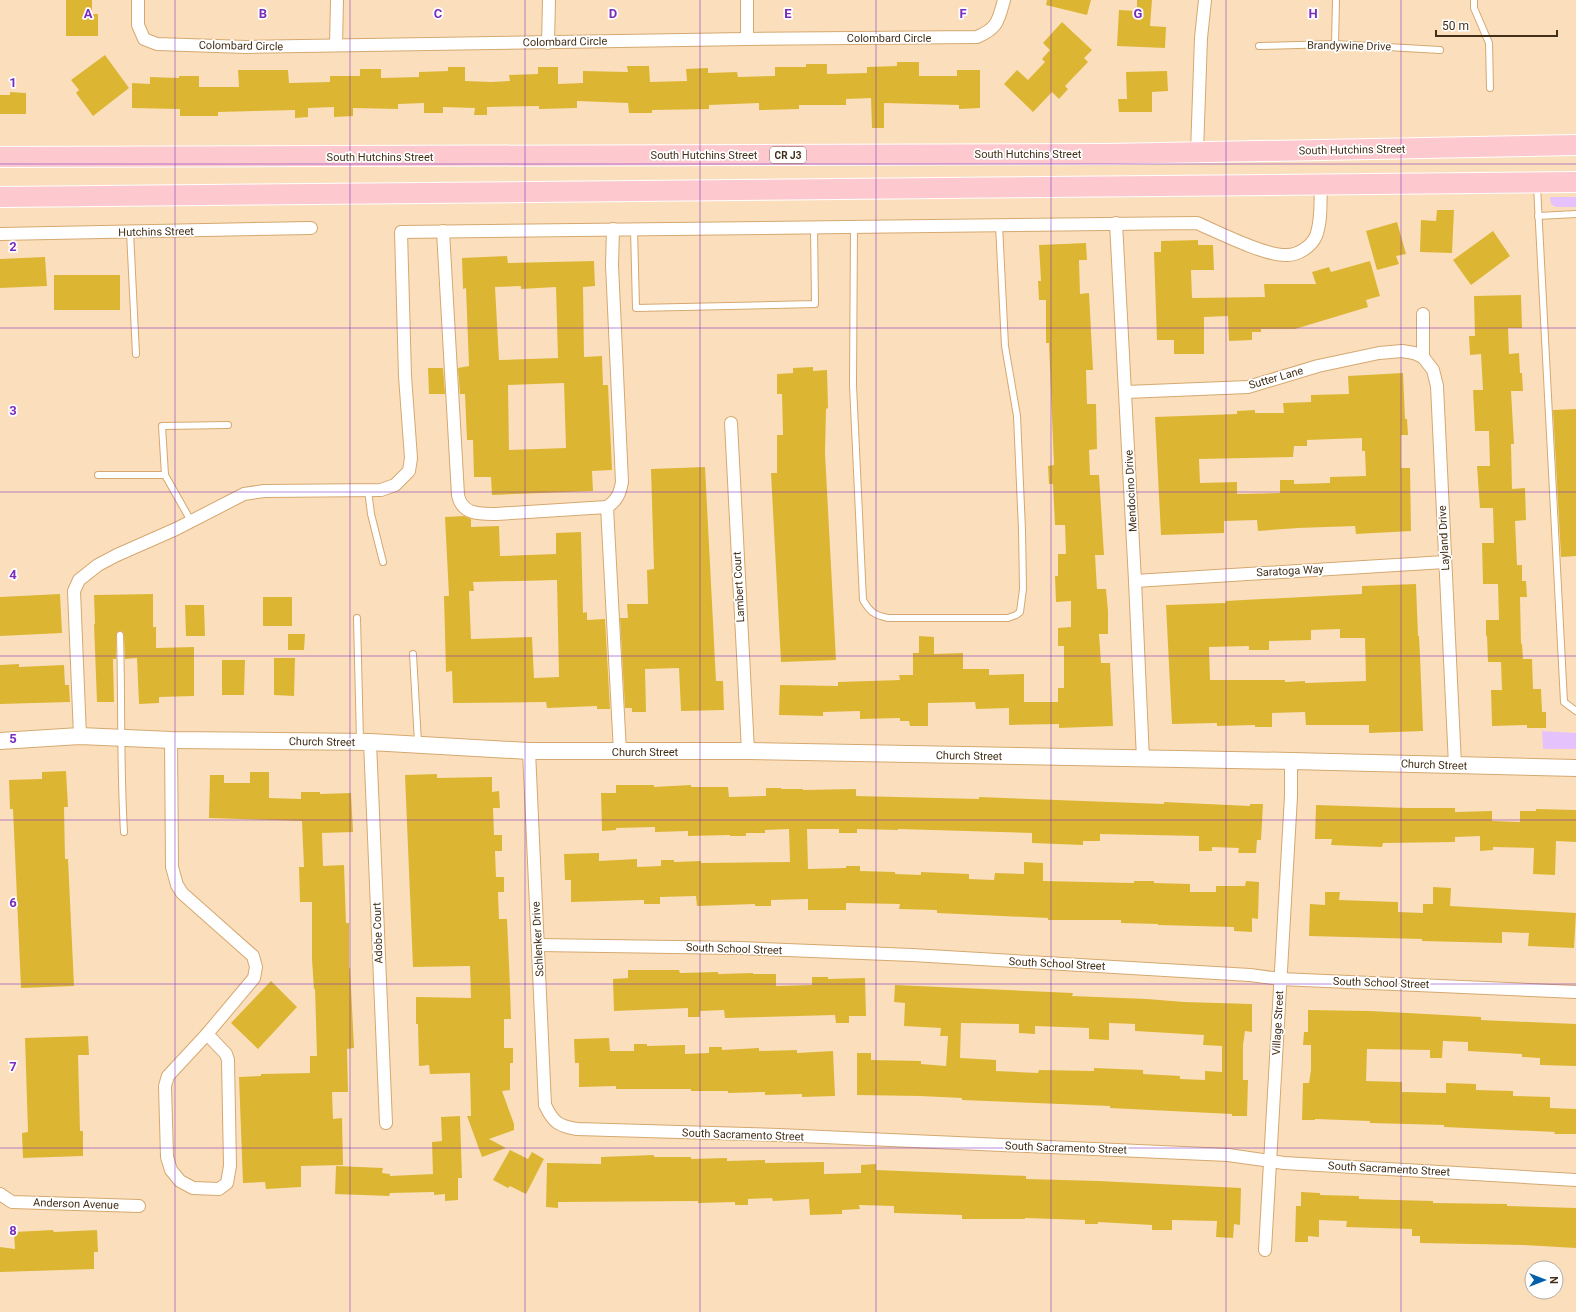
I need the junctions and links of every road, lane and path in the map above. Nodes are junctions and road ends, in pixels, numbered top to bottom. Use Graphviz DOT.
graph roads {
  1 [pos="138,0"];
  2 [pos="337,0"];
  3 [pos="549,0"];
  4 [pos="747,0"];
  5 [pos="1004,0"];
  6 [pos="1205,0"];
  7 [pos="1336,0"];
  8 [pos="1474,0"];
  9 [pos="747,39"];
  10 [pos="548,43"];
  11 [pos="1334,44"];
  12 [pos="336,45"];
  13 [pos="1259,46"];
  14 [pos="1440,50"];
  15 [pos="1490,88"];
  16 [pos="1576,145"];
  17 [pos="1197,152"];
  18 [pos="0,157"];
  19 [pos="1536,182"];
  20 [pos="1576,182"];
  21 [pos="1320,184"];
  22 [pos="0,197"];
  23 [pos="1576,214"];
  24 [pos="1538,216"];
  25 [pos="1116,223"];
  26 [pos="999,225"];
  27 [pos="854,227"];
  28 [pos="311,228"];
  29 [pos="814,228"];
  30 [pos="613,229"];
  31 [pos="634,229"];
  32 [pos="443,231"];
  33 [pos="130,232"];
  34 [pos="0,234"];
  35 [pos="1423,314"];
  36 [pos="136,354"];
  37 [pos="1422,357"];
  38 [pos="1126,392"];
  39 [pos="731,423"];
  40 [pos="228,425"];
  41 [pos="98,475"];
  42 [pos="165,475"];
  43 [pos="368,490"];
  44 [pos="607,507"];
  45 [pos="191,521"];
  46 [pos="383,562"];
  47 [pos="1445,562"];
  48 [pos="1135,581"];
  49 [pos="357,618"];
  50 [pos="120,635"];
  51 [pos="413,654"];
  52 [pos="1576,711"];
  53 [pos="80,736"];
  54 [pos="122,738"];
  55 [pos="171,740"];
  56 [pos="0,741"];
  57 [pos="365,742"];
  58 [pos="418,745"];
  59 [pos="529,751"];
  60 [pos="748,751"];
  61 [pos="620,752"];
  62 [pos="1143,759"];
  63 [pos="1291,761"];
  64 [pos="1455,765"];
  65 [pos="1576,768"];
  66 [pos="124,832"];
  67 [pos="538,945"];
  68 [pos="1280,979"];
  69 [pos="1576,992"];
  70 [pos="207,1034"];
  71 [pos="386,1123"];
  72 [pos="557,1124"];
  73 [pos="1270,1161"];
  74 [pos="1576,1180"];
  75 [pos="0,1194"];
  76 [pos="139,1206"];
  77 [pos="1265,1250"];
  1 -- 12 [label="street, Colombard Circle"];
  2 -- 12 [label="street"];
  3 -- 10 [label="street"];
  4 -- 9 [label="street"];
  5 -- 9 [label="street, Colombard Circle"];
  6 -- 17 [label="street"];
  7 -- 11 [label="lane"];
  8 -- 15 [label="lane"];
  9 -- 10 [label="street, Colombard Circle"];
  10 -- 12 [label="street, Colombard Circle"];
  11 -- 13 [label="lane, Brandywine Drive"];
  11 -- 14 [label="lane, Brandywine Drive"];
  16 -- 17 [label="main road, South Hutchins Street / CR J3"];
  17 -- 18 [label="main road, South Hutchins Street / CR J3"];
  19 -- 20 [label="main road"];
  19 -- 21 [label="main road"];
  19 -- 24 [label="lane"];
  21 -- 22 [label="main road"];
  21 -- 25 [label="street"];
  23 -- 24 [label="lane"];
  24 -- 52 [label="lane"];
  25 -- 26 [label="street"];
  25 -- 38 [label="street, Mendocino Drive"];
  26 -- 27 [label="street"];
  26 -- 27 [label="lane"];
  27 -- 29 [label="street"];
  28 -- 33 [label="street, Hutchins Street"];
  29 -- 31 [label="street"];
  29 -- 31 [label="lane"];
  30 -- 31 [label="street"];
  30 -- 32 [label="street"];
  30 -- 44 [label="street"];
  32 -- 43 [label="street"];
  32 -- 44 [label="street"];
  33 -- 34 [label="street, Hutchins Street"];
  33 -- 36 [label="lane"];
  35 -- 37 [label="street"];
  37 -- 38 [label="street, Sutter Lane"];
  37 -- 47 [label="street, Layland Drive"];
  38 -- 48 [label="street, Mendocino Drive"];
  39 -- 60 [label="street, Lambert Court"];
  40 -- 42 [label="lane"];
  41 -- 42 [label="lane"];
  42 -- 45 [label="lane"];
  43 -- 45 [label="street"];
  43 -- 46 [label="lane"];
  44 -- 61 [label="street"];
  45 -- 53 [label="street"];
  47 -- 48 [label="street, Saratoga Way"];
  47 -- 64 [label="street, Layland Drive"];
  48 -- 62 [label="street, Mendocino Drive"];
  49 -- 57 [label="lane"];
  50 -- 54 [label="lane"];
  51 -- 58 [label="lane"];
  53 -- 54 [label="street, Church Street"];
  53 -- 56 [label="street, Church Street"];
  54 -- 55 [label="street, Church Street"];
  54 -- 66 [label="lane"];
  55 -- 57 [label="street, Church Street"];
  55 -- 70 [label="street"];
  57 -- 58 [label="street, Church Street"];
  57 -- 71 [label="street, Adobe Court"];
  58 -- 59 [label="street, Church Street"];
  59 -- 61 [label="street, Church Street"];
  59 -- 67 [label="street, Schlenker Drive"];
  60 -- 61 [label="street, Church Street"];
  60 -- 62 [label="street, Church Street"];
  62 -- 63 [label="street, Church Street"];
  63 -- 64 [label="street, Church Street"];
  63 -- 68 [label="street, Village Street"];
  64 -- 65 [label="street, Church Street"];
  67 -- 68 [label="street, South School Street"];
  67 -- 72 [label="street, Schlenker Drive"];
  68 -- 69 [label="street, South School Street"];
  68 -- 73 [label="street, Village Street"];
  70 -- 70 [label="street"];
  72 -- 73 [label="street, South Sacramento Street"];
  73 -- 74 [label="street, South Sacramento Street"];
  73 -- 77 [label="street, Village Street"];
  75 -- 76 [label="street, Anderson Avenue"];
}
